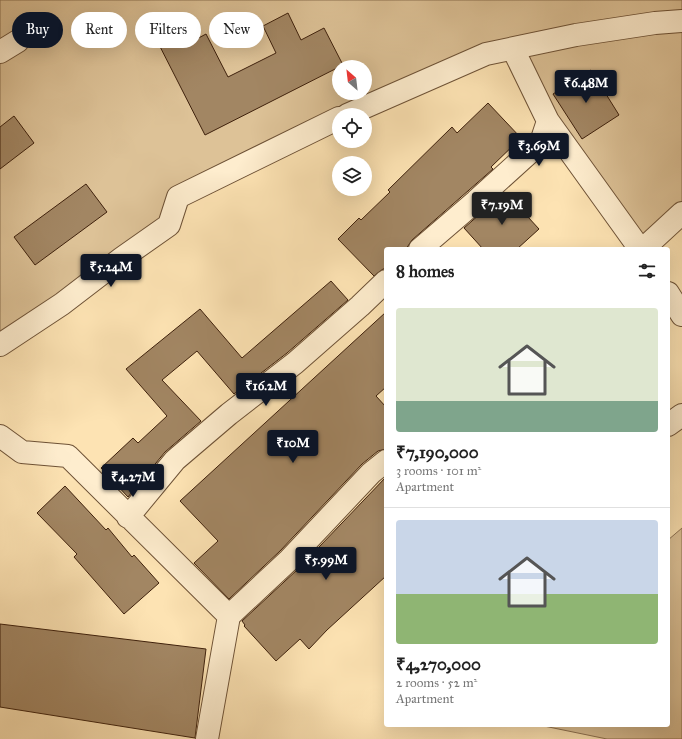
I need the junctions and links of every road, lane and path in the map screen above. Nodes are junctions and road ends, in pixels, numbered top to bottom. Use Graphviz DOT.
graph roads {
  1 [pos="682,21"];
  2 [pos="12,45"];
  3 [pos="513,49"];
  4 [pos="0,52"];
  5 [pos="363,108"];
  6 [pos="332,121"];
  7 [pos="548,121"];
  8 [pos="682,213"];
  9 [pos="422,247"];
  10 [pos="641,247"];
  11 [pos="644,247"];
  12 [pos="384,283"];
  13 [pos="670,296"];
  14 [pos="682,315"];
  15 [pos="0,345"];
  16 [pos="682,415"];
  17 [pos="670,424"];
  18 [pos="0,436"];
  19 [pos="384,463"];
  20 [pos="128,517"];
  21 [pos="229,616"];
  22 [pos="207,739"];
  1 -- 3 [label="street"];
  2 -- 4 [label="street"];
  3 -- 5 [label="street"];
  3 -- 7 [label="street"];
  6 -- 15 [label="street"];
  7 -- 9 [label="street"];
  7 -- 10 [label="street"];
  8 -- 11 [label="street"];
  12 -- 20 [label="street"];
  13 -- 14 [label="street"];
  16 -- 17 [label="street"];
  18 -- 20 [label="street"];
  19 -- 21 [label="street"];
  20 -- 21 [label="street"];
  21 -- 22 [label="street"];
}
